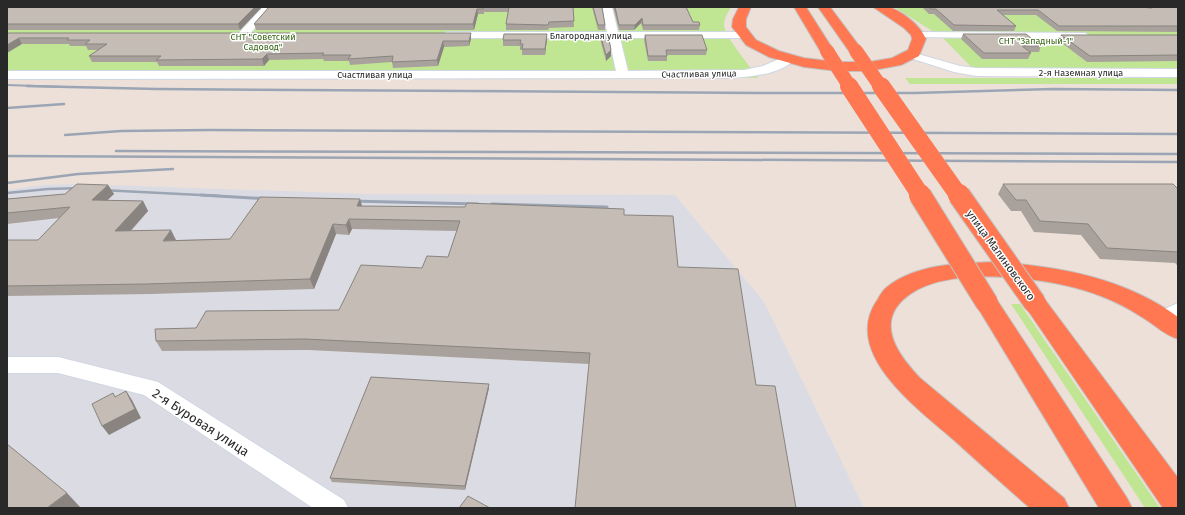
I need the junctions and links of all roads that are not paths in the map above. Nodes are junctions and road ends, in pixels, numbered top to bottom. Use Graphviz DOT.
graph roads {
  1 [pos="269,7"];
  2 [pos="607,7"];
  3 [pos="744,7"];
  4 [pos="800,7"];
  5 [pos="824,7"];
  6 [pos="879,7"];
  7 [pos="259,34"];
  8 [pos="434,35"];
  9 [pos="744,35"];
  10 [pos="918,35"];
  11 [pos="613,36"];
  12 [pos="1098,36"];
  13 [pos="911,55"];
  14 [pos="788,59"];
  15 [pos="1178,73"];
  16 [pos="7,75"];
  17 [pos="623,75"];
  18 [pos="1173,320"];
  19 [pos="7,365"];
  20 [pos="1178,503"];
  21 [pos="335,508"];
  22 [pos="1053,508"];
  23 [pos="1116,508"];
  1 -- 7 [label="street"];
  2 -- 11 [label="street"];
  3 -- 9 [label="highway"];
  4 -- 23 [label="highway, bridge"];
  5 -- 20 [label="highway, улица Малиновского, bridge"];
  6 -- 10 [label="highway"];
  8 -- 11 [label="street, Благородная улица"];
  9 -- 11 [label="street, Благородная улица"];
  9 -- 14 [label="highway"];
  10 -- 12 [label="street"];
  10 -- 13 [label="highway"];
  11 -- 17 [label="street"];
  13 -- 14 [label="highway"];
  13 -- 15 [label="street, 2-я Наземная улица"];
  14 -- 17 [label="street, Счастливая улица"];
  16 -- 17 [label="street, Счастливая улица"];
  18 -- 22 [label="highway"];
  19 -- 21 [label="street, 2-я Буровая улица"];
}
